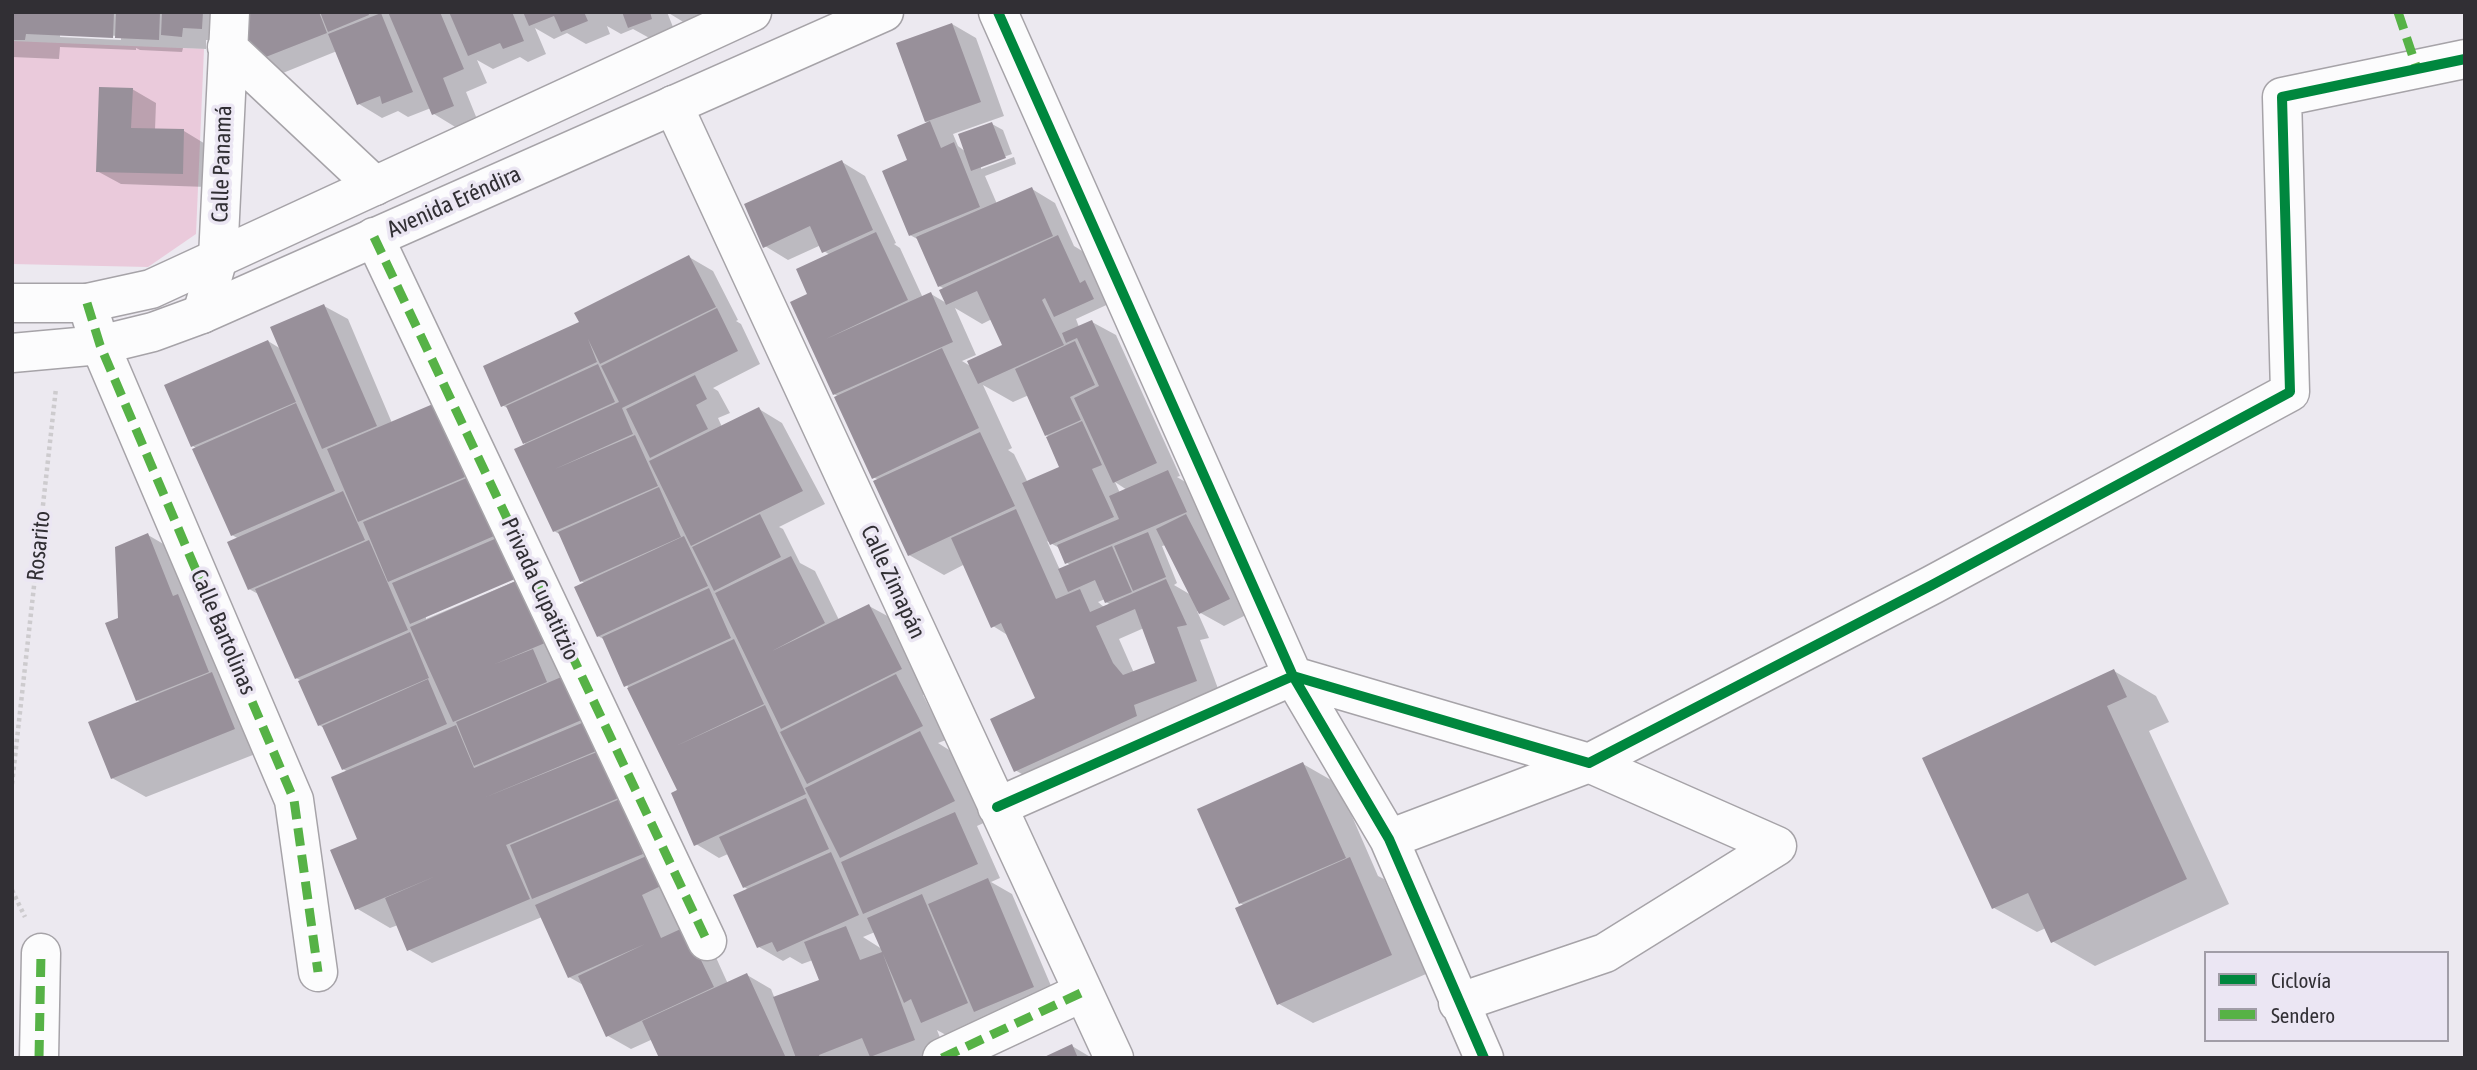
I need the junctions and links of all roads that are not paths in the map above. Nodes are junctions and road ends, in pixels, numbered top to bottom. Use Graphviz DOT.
graph roads {
  1 [pos="752,12"];
  2 [pos="884,12"];
  3 [pos="998,12"];
  4 [pos="228,30"];
  5 [pos="2465,59"];
  6 [pos="673,105"];
  7 [pos="375,186"];
  8 [pos="374,237"];
  9 [pos="218,258"];
  10 [pos="12,303"];
  11 [pos="87,303"];
  12 [pos="202,314"];
  13 [pos="100,345"];
  14 [pos="12,353"];
  15 [pos="1293,676"];
  16 [pos="1589,763"];
  17 [pos="997,807"];
  18 [pos="1389,839"];
  19 [pos="707,941"];
  20 [pos="41,953"];
  21 [pos="318,972"];
  22 [pos="1083,992"];
  23 [pos="1458,1003"];
  24 [pos="39,1058"];
  25 [pos="942,1058"];
  26 [pos="1114,1058"];
  27 [pos="1484,1058"];
  1 -- 7 [label="street, Avenida Eréndira"];
  2 -- 6 [label="street, Avenida Eréndira"];
  3 -- 15 [label="street"];
  4 -- 7 [label="street"];
  4 -- 9 [label="street, Calle Panamá"];
  5 -- 16 [label="street"];
  6 -- 8 [label="street, Avenida Eréndira"];
  6 -- 17 [label="street, Calle Zimapán"];
  7 -- 9 [label="street, Avenida Eréndira"];
  8 -- 12 [label="street, Avenida Eréndira"];
  8 -- 19 [label="street, Privada Cupatitzio"];
  9 -- 11 [label="street, Avenida Eréndira"];
  9 -- 12 [label="street, Calle Panamá"];
  10 -- 11 [label="street, Avenida Eréndira"];
  11 -- 13 [label="street, Calle Bartolinas"];
  12 -- 13 [label="street, Avenida Eréndira"];
  13 -- 14 [label="street, Avenida Eréndira"];
  13 -- 21 [label="street, Calle Bartolinas"];
  15 -- 16 [label="street"];
  15 -- 17 [label="street"];
  15 -- 18 [label="street"];
  16 -- 18 [label="street"];
  16 -- 23 [label="street"];
  17 -- 22 [label="street, Calle Zimapán"];
  18 -- 23 [label="street"];
  20 -- 24 [label="street"];
  22 -- 25 [label="street"];
  22 -- 26 [label="street, Calle Zimapán"];
  23 -- 27 [label="street"];
}
